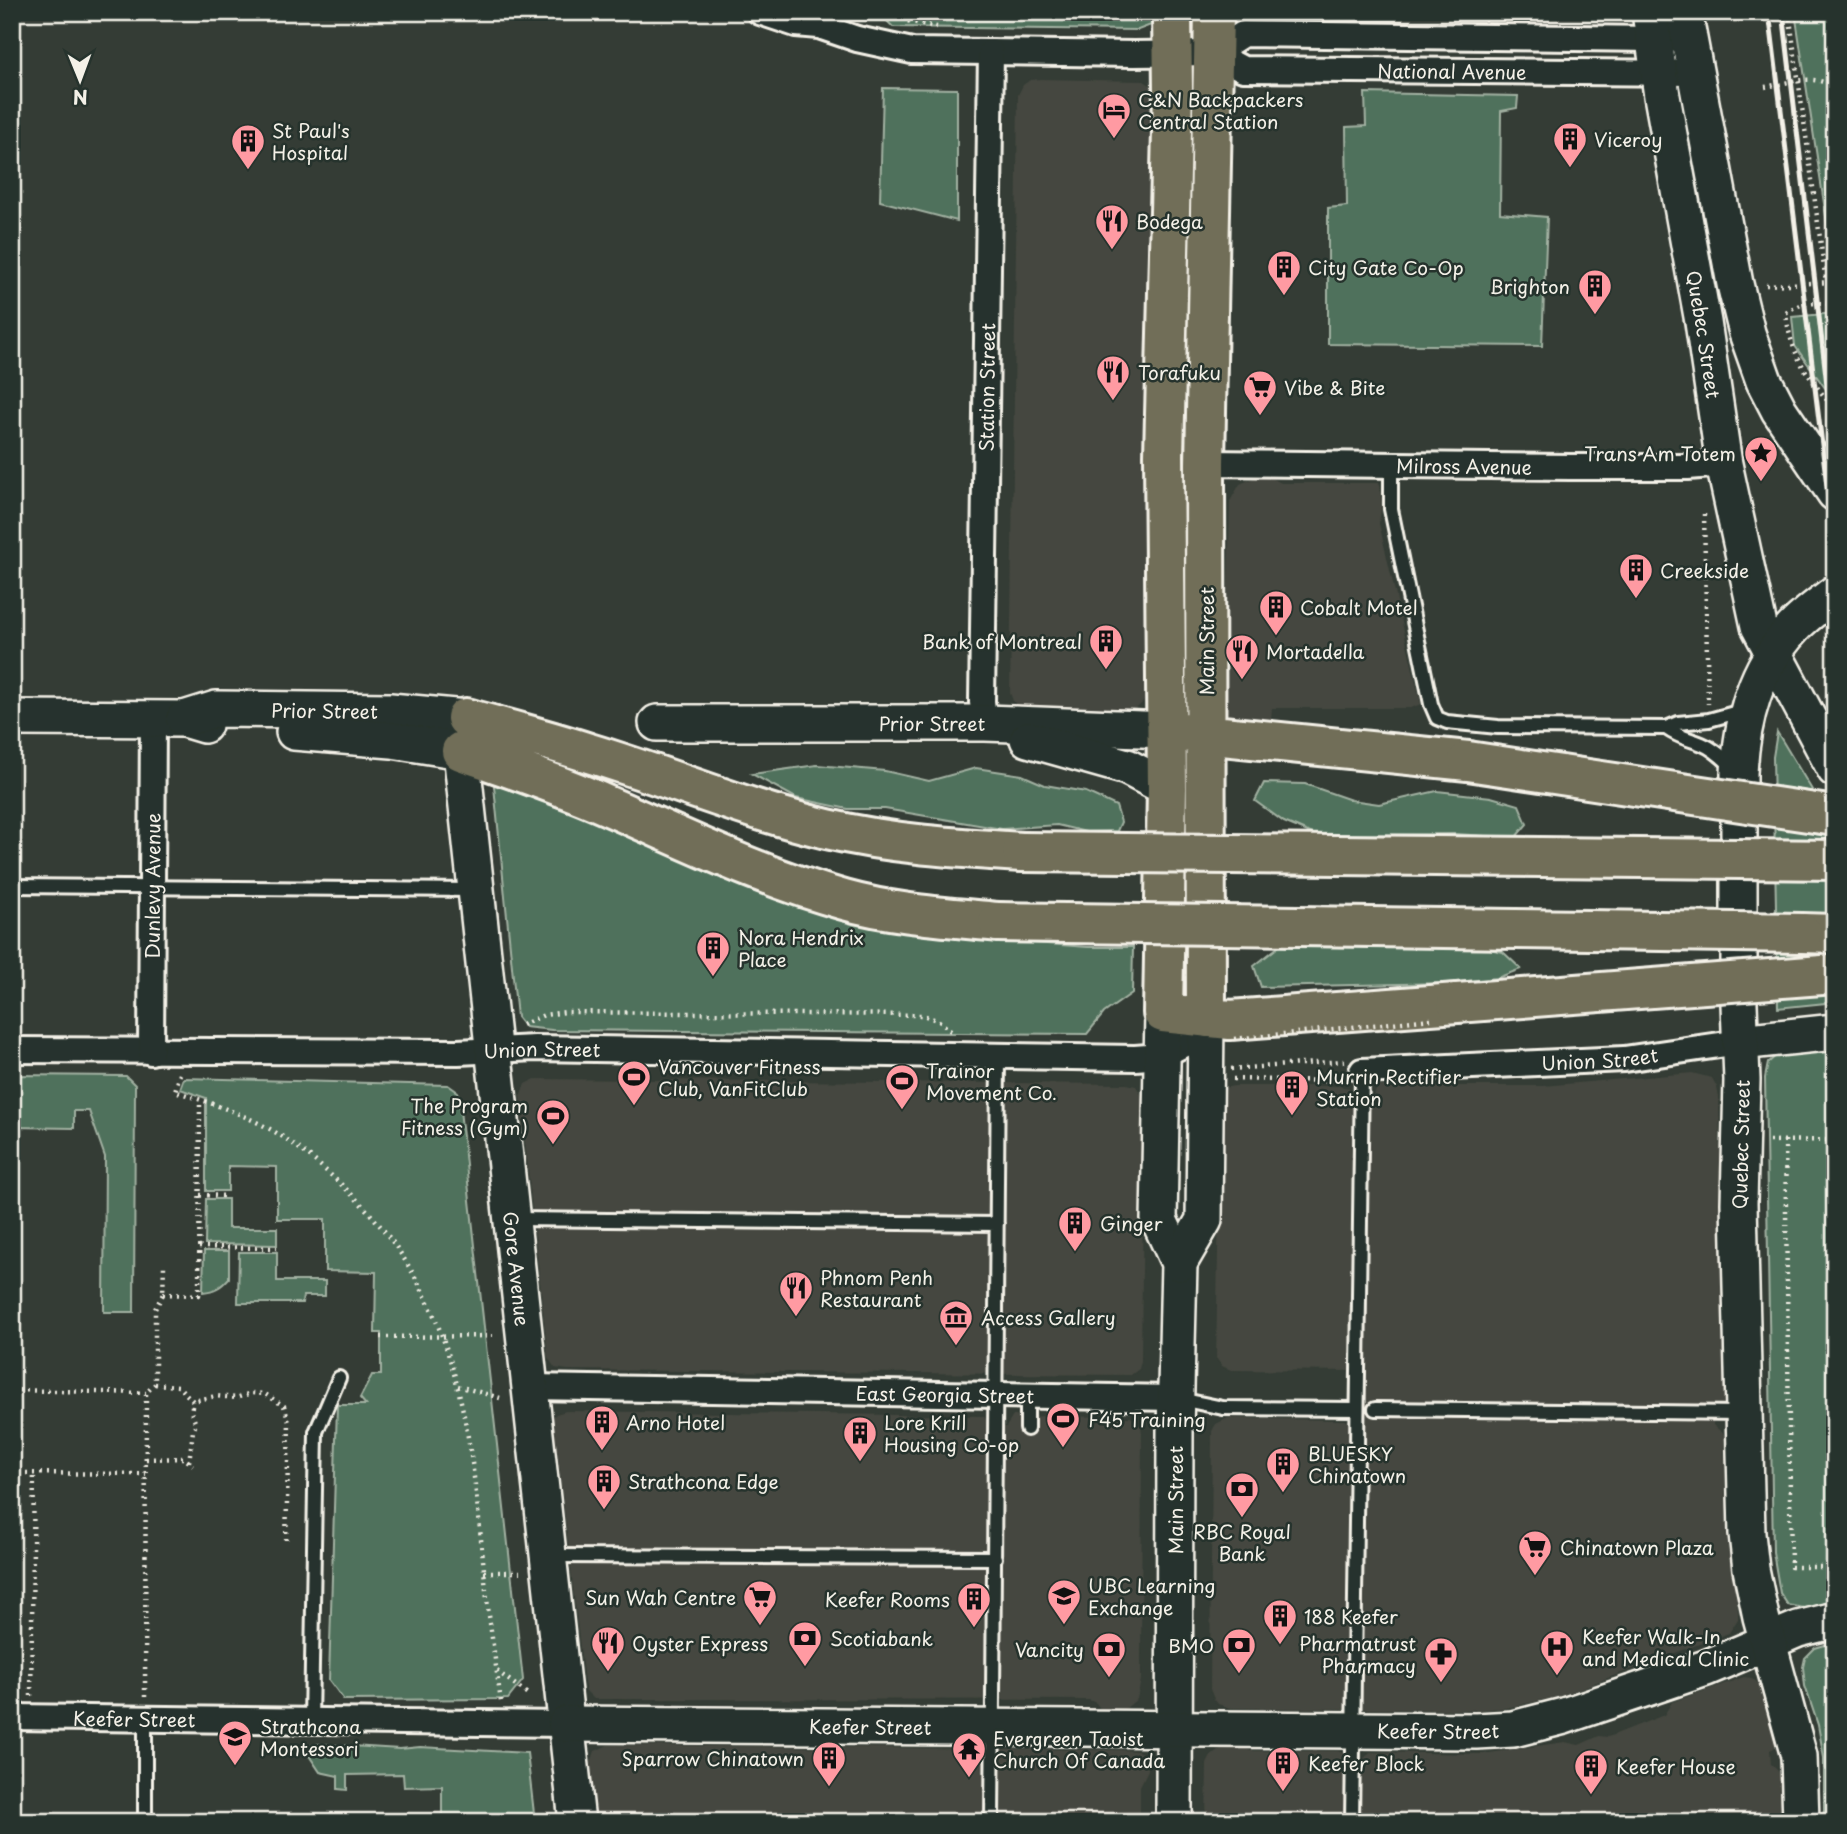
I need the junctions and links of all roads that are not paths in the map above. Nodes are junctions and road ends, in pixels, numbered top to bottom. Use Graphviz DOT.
graph roads {
  1 [pos="760,12"];
  2 [pos="1172,12"];
  3 [pos="1214,12"];
  4 [pos="1652,26"];
  5 [pos="1690,43"];
  6 [pos="991,52"];
  7 [pos="1213,52"];
  8 [pos="1173,54"];
  9 [pos="1659,74"];
  10 [pos="1205,463"];
  11 [pos="1724,464"];
  12 [pos="1391,465"];
  13 [pos="1835,493"];
  14 [pos="1835,593"];
  15 [pos="1773,653"];
  16 [pos="1746,710"];
  17 [pos="12,718"];
  18 [pos="168,719"];
  19 [pos="657,723"];
  20 [pos="985,723"];
  21 [pos="1666,728"];
  22 [pos="1167,730"];
  23 [pos="1206,734"];
  24 [pos="464,735"];
  25 [pos="1835,769"];
  26 [pos="1739,773"];
  27 [pos="1167,788"];
  28 [pos="1835,816"];
  29 [pos="1835,860"];
  30 [pos="12,886"];
  31 [pos="153,887"];
  32 [pos="476,890"];
  33 [pos="1835,934"];
  34 [pos="1835,974"];
  35 [pos="1163,1013"];
  36 [pos="1219,1023"];
  37 [pos="1835,1032"];
  38 [pos="1740,1042"];
  39 [pos="12,1050"];
  40 [pos="493,1051"];
  41 [pos="152,1052"];
  42 [pos="999,1055"];
  43 [pos="1161,1056"];
  44 [pos="1361,1076"];
  45 [pos="512,1219"];
  46 [pos="997,1224"];
  47 [pos="1179,1263"];
  48 [pos="339,1378"];
  49 [pos="515,1393"];
  50 [pos="996,1395"];
  51 [pos="1027,1395"];
  52 [pos="1176,1398"];
  53 [pos="1357,1409"];
  54 [pos="1375,1409"];
  55 [pos="1744,1413"];
  56 [pos="1027,1429"];
  57 [pos="995,1558"];
  58 [pos="534,1564"];
  59 [pos="1835,1620"];
  60 [pos="1768,1641"];
  61 [pos="145,1709"];
  62 [pos="12,1717"];
  63 [pos="311,1722"];
  64 [pos="566,1724"];
  65 [pos="993,1727"];
  66 [pos="1175,1728"];
  67 [pos="1353,1730"];
  68 [pos="145,1822"];
  69 [pos="576,1822"];
  70 [pos="992,1822"];
  71 [pos="1174,1822"];
  72 [pos="1352,1822"];
  73 [pos="1801,1822"];
  1 -- 6 [label="street, National Avenue"];
  2 -- 8 [label="main road, Main Street"];
  3 -- 7 [label="main road, Main Street"];
  4 -- 5 [label="street, National Avenue"];
  4 -- 7 [label="street, National Avenue"];
  4 -- 9 [label="street, Quebec Street"];
  5 -- 9 [label="street, National Avenue"];
  5 -- 13 [label="street, Quebec Street"];
  6 -- 8 [label="street, National Avenue"];
  6 -- 20 [label="street, Station Street"];
  7 -- 8 [label="street, National Avenue"];
  7 -- 9 [label="street, National Avenue"];
  7 -- 10 [label="main road, Main Street"];
  8 -- 22 [label="main road, Main Street"];
  9 -- 11 [label="street, Quebec Street"];
  10 -- 12 [label="street, Milross Avenue"];
  10 -- 23 [label="main road, Main Street"];
  11 -- 12 [label="street, Milross Avenue"];
  11 -- 15 [label="street, Quebec Street"];
  12 -- 21 [label="lane"];
  14 -- 15 [label="street, Quebec Street"];
  15 -- 16 [label="street, Quebec Street"];
  15 -- 25 [label="street"];
  16 -- 21 [label="lane"];
  16 -- 26 [label="street, Quebec Street"];
  17 -- 18 [label="street, Prior Street"];
  18 -- 24 [label="street, Prior Street"];
  18 -- 31 [label="street, Dunlevy Avenue"];
  19 -- 20 [label="street, Prior Street"];
  20 -- 22 [label="street, Prior Street"];
  20 -- 27 [label="street"];
  21 -- 26 [label="lane"];
  22 -- 23 [label="main road, Prior Street"];
  22 -- 27 [label="main road, Main Street"];
  23 -- 28 [label="main road, Prior Street, bridge"];
  23 -- 36 [label="main road, Main Street"];
  24 -- 29 [label="main road, bridge"];
  24 -- 32 [label="street, Gore Avenue"];
  24 -- 33 [label="main road, bridge"];
  26 -- 38 [label="street, Quebec Street"];
  27 -- 35 [label="main road, Main Street"];
  30 -- 31 [label="lane"];
  31 -- 32 [label="lane"];
  31 -- 41 [label="street, Dunlevy Avenue"];
  32 -- 40 [label="street, Gore Avenue"];
  34 -- 36 [label="main road, bridge"];
  35 -- 36 [label="main road"];
  35 -- 43 [label="street, Main Street"];
  36 -- 43 [label="street, Union Street"];
  36 -- 47 [label="street, Main Street"];
  37 -- 38 [label="street, Union Street"];
  38 -- 44 [label="street, Union Street"];
  38 -- 55 [label="street, Quebec Street"];
  39 -- 41 [label="street, Union Street"];
  40 -- 41 [label="street, Union Street"];
  40 -- 42 [label="street, Union Street"];
  40 -- 45 [label="street, Gore Avenue"];
  42 -- 43 [label="street, Union Street"];
  42 -- 46 [label="lane"];
  43 -- 47 [label="street, Main Street"];
  44 -- 53 [label="lane"];
  45 -- 46 [label="lane"];
  45 -- 49 [label="street, Gore Avenue"];
  46 -- 50 [label="lane"];
  47 -- 52 [label="street, Main Street"];
  48 -- 63 [label="lane"];
  49 -- 50 [label="street, East Georgia Street"];
  49 -- 58 [label="street, Gore Avenue"];
  50 -- 51 [label="street, East Georgia Street"];
  50 -- 57 [label="lane"];
  51 -- 52 [label="street, East Georgia Street"];
  51 -- 56 [label="lane"];
  52 -- 53 [label="lane, East Georgia Street"];
  52 -- 66 [label="street, Main Street"];
  53 -- 67 [label="lane"];
  54 -- 55 [label="lane"];
  55 -- 60 [label="street, Quebec Street"];
  57 -- 58 [label="lane"];
  57 -- 65 [label="lane"];
  58 -- 64 [label="street, Gore Avenue"];
  59 -- 60 [label="street, Keefer Street"];
  60 -- 67 [label="street, Keefer Street"];
  60 -- 73 [label="street, Quebec Street"];
  61 -- 62 [label="street, Keefer Street"];
  61 -- 63 [label="street, Keefer Street"];
  61 -- 68 [label="lane"];
  63 -- 64 [label="street, Keefer Street"];
  64 -- 65 [label="street, Keefer Street"];
  64 -- 69 [label="street, Gore Avenue"];
  65 -- 66 [label="street, Keefer Street"];
  65 -- 70 [label="lane"];
  66 -- 67 [label="street, Keefer Street"];
  66 -- 71 [label="street, Main Street"];
  67 -- 72 [label="lane"];
}
